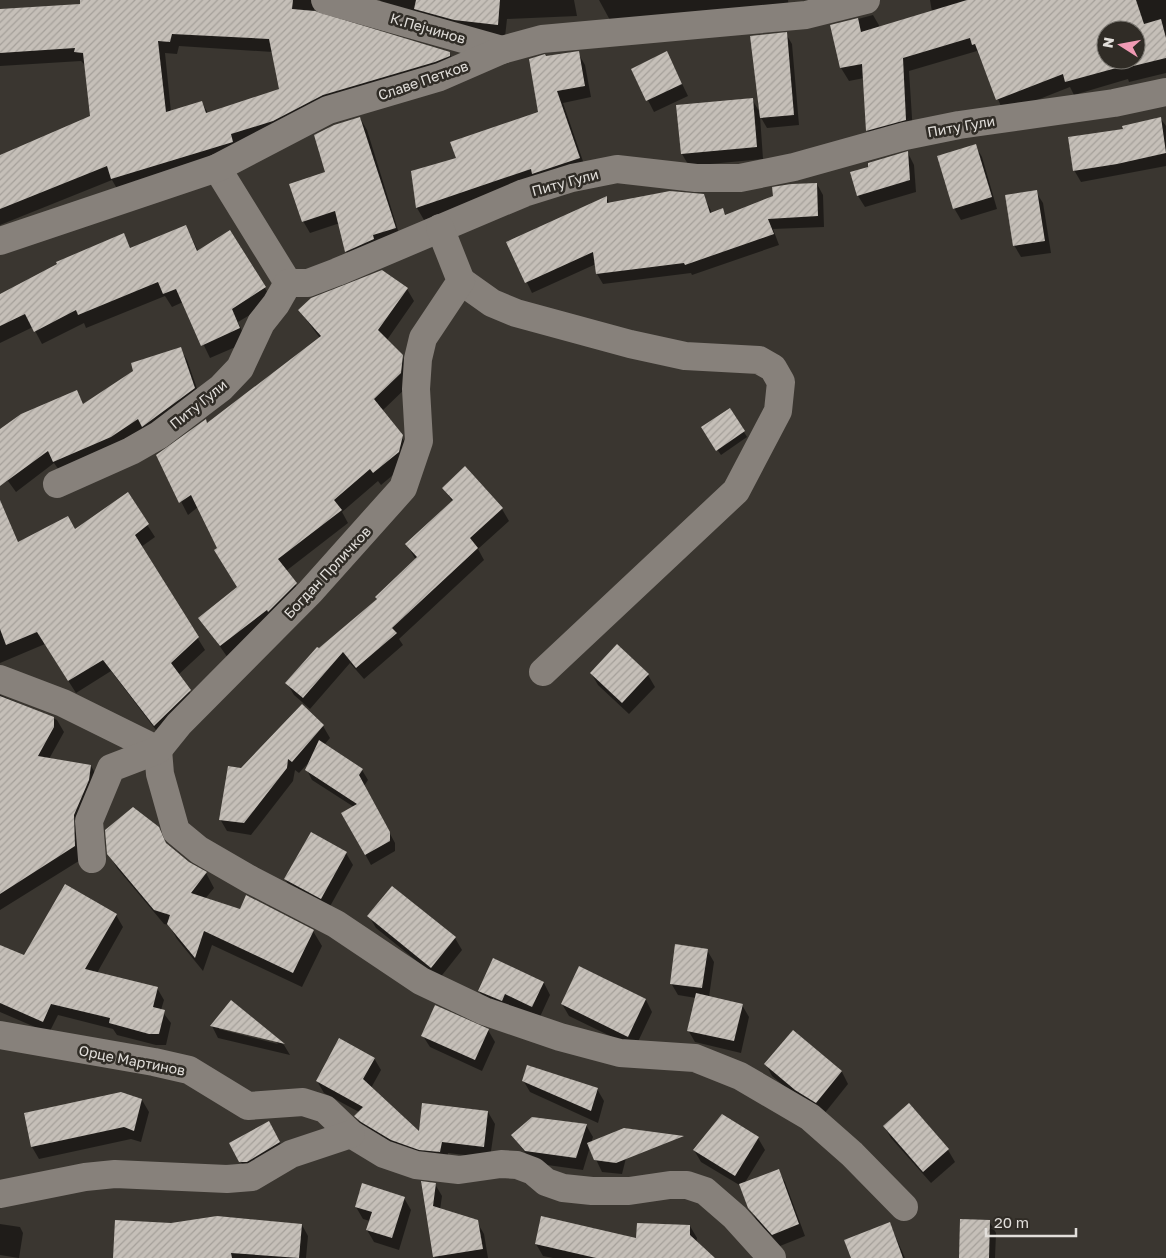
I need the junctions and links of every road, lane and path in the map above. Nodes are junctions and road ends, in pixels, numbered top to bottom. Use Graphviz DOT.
graph roads {
  1 [pos="325,0"];
  2 [pos="866,0"];
  3 [pos="502,50"];
  4 [pos="1166,92"];
  5 [pos="217,168"];
  6 [pos="440,228"];
  7 [pos="0,241"];
  8 [pos="461,281"];
  9 [pos="288,284"];
  10 [pos="57,484"];
  11 [pos="543,672"];
  12 [pos="0,679"];
  13 [pos="158,750"];
  14 [pos="92,859"];
  15 [pos="0,1035"];
  16 [pos="351,1134"];
  17 [pos="0,1194"];
  18 [pos="904,1207"];
  19 [pos="772,1258"];
  1 -- 3 [label="street, К.Пејчинов"];
  2 -- 3 [label="street, Славе Петков"];
  3 -- 5 [label="street, Славе Петков"];
  4 -- 6 [label="street, Питу Гули"];
  5 -- 7 [label="street, Славе Петков"];
  5 -- 9 [label="street"];
  6 -- 8 [label="street"];
  6 -- 9 [label="street, Питу Гули"];
  8 -- 11 [label="street"];
  8 -- 13 [label="street, Богдан Прличков"];
  9 -- 10 [label="street, Питу Гули"];
  12 -- 13 [label="street"];
  13 -- 14 [label="street"];
  13 -- 18 [label="street"];
  15 -- 16 [label="street, Орце Мартинов"];
  16 -- 17 [label="street"];
  16 -- 19 [label="street, Орце Мартинов"];
}
